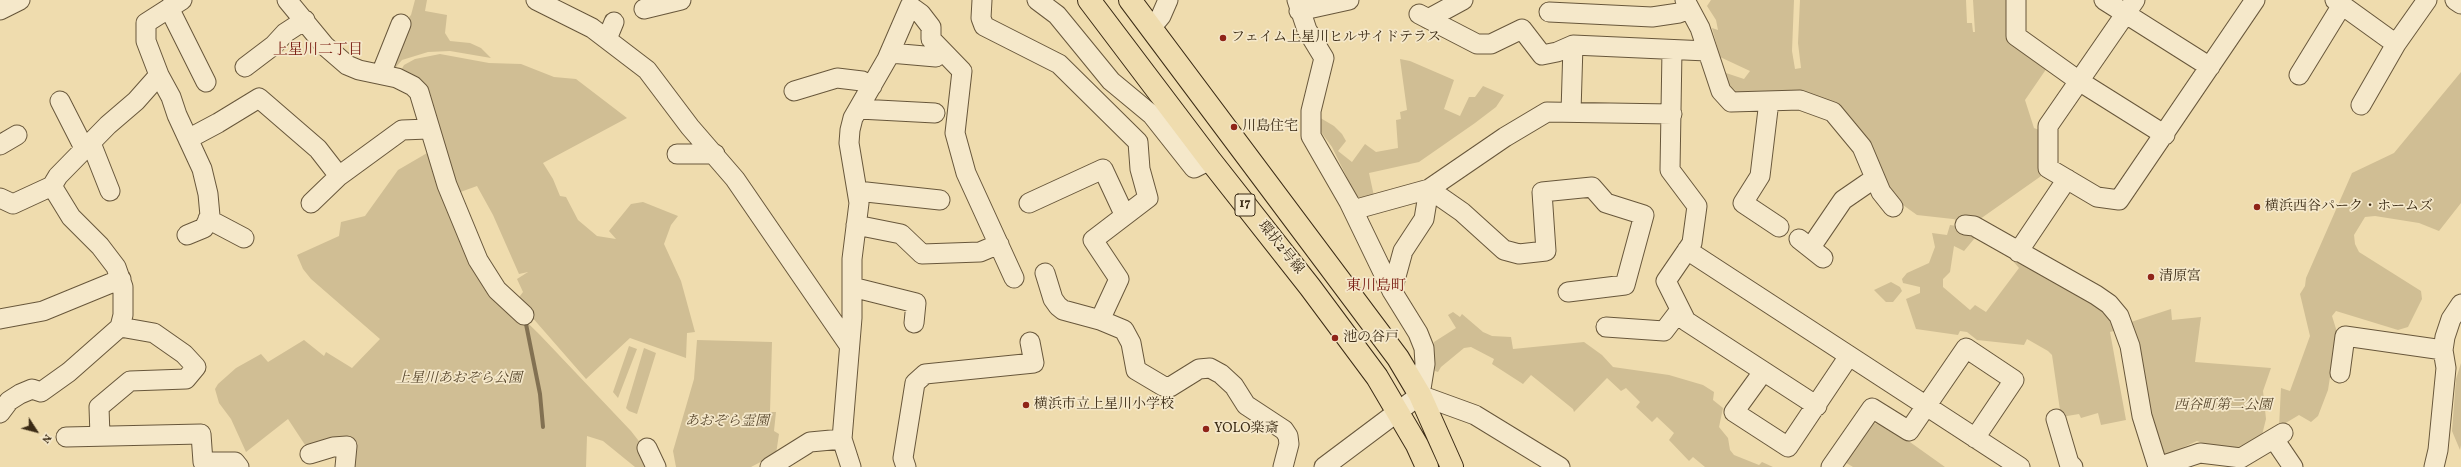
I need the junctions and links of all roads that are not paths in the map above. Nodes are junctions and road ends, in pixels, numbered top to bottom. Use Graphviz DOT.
graph roads {
  1 [pos="20,0"];
  2 [pos="287,0"];
  3 [pos="536,0"];
  4 [pos="681,0"];
  5 [pos="982,0"];
  6 [pos="1037,0"];
  7 [pos="1089,0"];
  8 [pos="1130,0"];
  9 [pos="1349,0"];
  10 [pos="1462,0"];
  11 [pos="2016,0"];
  12 [pos="2104,0"];
  13 [pos="2254,0"];
  14 [pos="2427,0"];
  15 [pos="2455,0"];
  16 [pos="1164,3"];
  17 [pos="2339,3"];
  18 [pos="176,4"];
  19 [pos="1687,4"];
  20 [pos="2461,4"];
  21 [pos="1298,5"];
  22 [pos="2130,7"];
  23 [pos="644,9"];
  24 [pos="0,10"];
  25 [pos="1549,12"];
  26 [pos="305,20"];
  27 [pos="401,24"];
  28 [pos="1151,28"];
  29 [pos="2396,44"];
  30 [pos="1573,46"];
  31 [pos="1672,50"];
  32 [pos="1707,52"];
  33 [pos="890,53"];
  34 [pos="936,56"];
  35 [pos="245,67"];
  36 [pos="2210,67"];
  37 [pos="389,74"];
  38 [pos="159,75"];
  39 [pos="2299,75"];
  40 [pos="2079,81"];
  41 [pos="206,82"];
  42 [pos="872,86"];
  43 [pos="794,92"];
  44 [pos="60,101"];
  45 [pos="1770,101"];
  46 [pos="2361,105"];
  47 [pos="859,109"];
  48 [pos="1571,112"];
  49 [pos="935,113"];
  50 [pos="1672,114"];
  51 [pos="428,128"];
  52 [pos="17,135"];
  53 [pos="2165,135"];
  54 [pos="188,139"];
  55 [pos="0,145"];
  56 [pos="88,147"];
  57 [pos="677,154"];
  58 [pos="715,154"];
  59 [pos="1210,160"];
  60 [pos="339,176"];
  61 [pos="1875,178"];
  62 [pos="2066,179"];
  63 [pos="52,186"];
  64 [pos="1429,189"];
  65 [pos="110,191"];
  66 [pos="857,191"];
  67 [pos="0,198"];
  68 [pos="940,200"];
  69 [pos="311,203"];
  70 [pos="1028,203"];
  71 [pos="1893,207"];
  72 [pos="1353,210"];
  73 [pos="1124,214"];
  74 [pos="208,219"];
  75 [pos="856,225"];
  76 [pos="1965,225"];
  77 [pos="1779,227"];
  78 [pos="187,235"];
  79 [pos="242,238"];
  80 [pos="999,244"];
  81 [pos="1811,248"];
  82 [pos="1687,250"];
  83 [pos="2018,252"];
  84 [pos="1014,269"];
  85 [pos="1045,273"];
  86 [pos="121,279"];
  87 [pos="852,286"];
  88 [pos="1392,291"];
  89 [pos="1568,292"];
  90 [pos="2461,304"];
  91 [pos="1680,310"];
  92 [pos="524,315"];
  93 [pos="0,319"];
  94 [pos="1100,320"];
  95 [pos="914,323"];
  96 [pos="120,327"];
  97 [pos="1606,327"];
  98 [pos="1030,342"];
  99 [pos="850,345"];
  100 [pos="2443,350"];
  101 [pos="1849,356"];
  102 [pos="1763,372"];
  103 [pos="2340,373"];
  104 [pos="1420,395"];
  105 [pos="1817,406"];
  106 [pos="1927,406"];
  107 [pos="1398,412"];
  108 [pos="0,413"];
  109 [pos="2056,419"];
  110 [pos="100,436"];
  111 [pos="66,437"];
  112 [pos="1975,438"];
  113 [pos="842,439"];
  114 [pos="647,448"];
  115 [pos="310,454"];
  116 [pos="2156,466"];
  117 [pos="239,467"];
  118 [pos="346,467"];
  119 [pos="656,467"];
  120 [pos="770,467"];
  121 [pos="851,467"];
  122 [pos="906,467"];
  123 [pos="1283,467"];
  124 [pos="1324,467"];
  125 [pos="1427,467"];
  126 [pos="1452,467"];
  127 [pos="1560,467"];
  128 [pos="1831,467"];
  129 [pos="2020,467"];
  130 [pos="2073,467"];
  131 [pos="2292,467"];
  132 [pos="2434,467"];
  1 -- 24 [label="street"];
  2 -- 26 [label="street"];
  3 -- 58 [label="street"];
  4 -- 23 [label="street"];
  5 -- 73 [label="street"];
  6 -- 59 [label="street"];
  7 -- 59 [label="main road, 環状2号線 / 17"];
  8 -- 28 [label="main road, 環状2号線 / 17"];
  9 -- 21 [label="street"];
  10 -- 30 [label="street"];
  11 -- 40 [label="street"];
  12 -- 22 [label="street"];
  13 -- 36 [label="street"];
  14 -- 29 [label="street"];
  15 -- 20 [label="street"];
  16 -- 28 [label="street"];
  17 -- 29 [label="street"];
  17 -- 39 [label="street"];
  18 -- 38 [label="street"];
  18 -- 41 [label="street"];
  19 -- 25 [label="street"];
  19 -- 32 [label="street"];
  21 -- 72 [label="street"];
  22 -- 36 [label="street"];
  22 -- 40 [label="street"];
  26 -- 35 [label="street"];
  26 -- 37 [label="street"];
  27 -- 37 [label="street"];
  28 -- 104 [label="main road, 環状2号線 / 17"];
  29 -- 46 [label="street"];
  30 -- 31 [label="street"];
  30 -- 48 [label="street"];
  31 -- 32 [label="street"];
  31 -- 50 [label="street"];
  32 -- 45 [label="street"];
  33 -- 34 [label="street"];
  33 -- 42 [label="street"];
  33 -- 80 [label="street"];
  36 -- 53 [label="street"];
  37 -- 51 [label="street"];
  38 -- 54 [label="street"];
  38 -- 56 [label="street"];
  40 -- 53 [label="street"];
  40 -- 62 [label="street"];
  42 -- 43 [label="street"];
  42 -- 47 [label="street"];
  44 -- 56 [label="street"];
  45 -- 61 [label="street"];
  45 -- 77 [label="street"];
  47 -- 49 [label="street"];
  47 -- 66 [label="street"];
  48 -- 50 [label="street"];
  48 -- 64 [label="street"];
  50 -- 82 [label="street"];
  51 -- 60 [label="street"];
  51 -- 92 [label="street"];
  52 -- 55 [label="street"];
  53 -- 62 [label="street"];
  54 -- 60 [label="street"];
  54 -- 74 [label="street"];
  56 -- 63 [label="street"];
  56 -- 65 [label="street"];
  57 -- 58 [label="street"];
  58 -- 99 [label="street"];
  59 -- 107 [label="main road, 環状2号線 / 17"];
  60 -- 69 [label="street"];
  61 -- 71 [label="street"];
  61 -- 81 [label="street"];
  62 -- 83 [label="street"];
  63 -- 67 [label="street"];
  63 -- 86 [label="street"];
  64 -- 72 [label="street"];
  64 -- 88 [label="street"];
  64 -- 89 [label="street"];
  66 -- 68 [label="street"];
  66 -- 75 [label="street"];
  70 -- 73 [label="street"];
  72 -- 88 [label="street"];
  73 -- 94 [label="street"];
  74 -- 78 [label="street"];
  74 -- 79 [label="street"];
  75 -- 80 [label="street"];
  75 -- 87 [label="street"];
  76 -- 83 [label="street"];
  80 -- 84 [label="street"];
  82 -- 91 [label="street"];
  82 -- 101 [label="street"];
  83 -- 116 [label="street"];
  85 -- 94 [label="street"];
  86 -- 93 [label="street"];
  86 -- 96 [label="street"];
  87 -- 95 [label="street"];
  87 -- 99 [label="street"];
  88 -- 104 [label="street"];
  90 -- 100 [label="street"];
  91 -- 97 [label="street"];
  91 -- 102 [label="street"];
  94 -- 123 [label="street"];
  96 -- 108 [label="street"];
  96 -- 110 [label="street"];
  98 -- 122 [label="street"];
  99 -- 113 [label="street"];
  100 -- 103 [label="street"];
  100 -- 132 [label="street"];
  101 -- 105 [label="street"];
  101 -- 106 [label="street"];
  102 -- 105 [label="street"];
  102 -- 105 [label="street"];
  104 -- 107 [label="street"];
  104 -- 126 [label="main road, 環状2号線 / 17"];
  104 -- 127 [label="street"];
  106 -- 112 [label="street"];
  106 -- 112 [label="street"];
  106 -- 128 [label="street"];
  107 -- 124 [label="street"];
  107 -- 125 [label="main road, 環状2号線 / 17"];
  109 -- 130 [label="street"];
  110 -- 111 [label="street"];
  110 -- 117 [label="street"];
  112 -- 129 [label="street"];
  113 -- 120 [label="street"];
  113 -- 121 [label="street"];
  114 -- 119 [label="street"];
  115 -- 118 [label="street"];
  116 -- 131 [label="street"];
}
